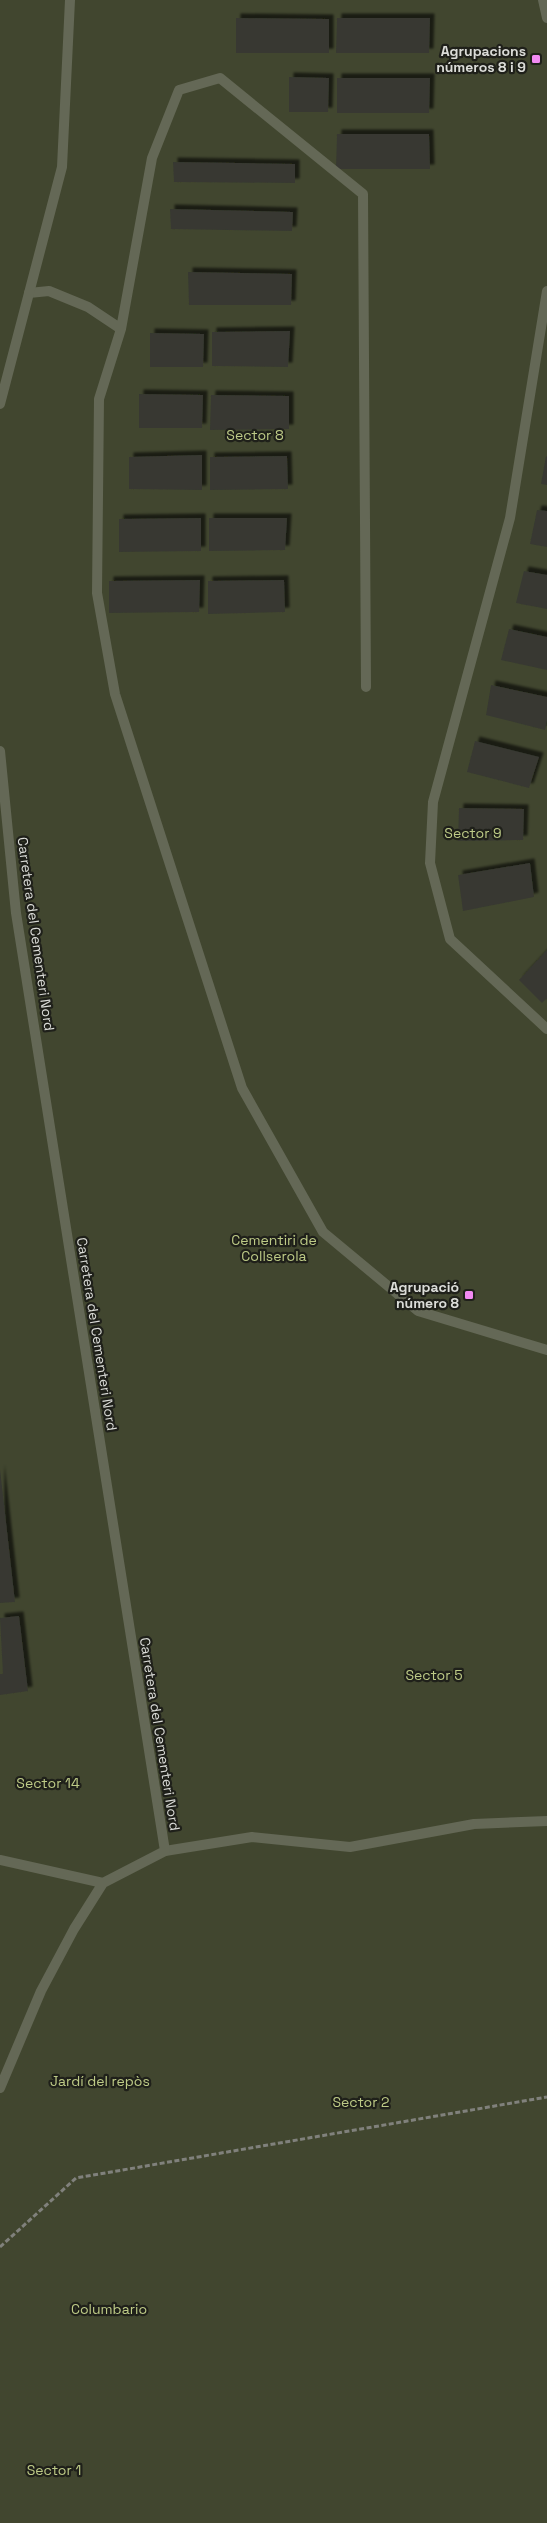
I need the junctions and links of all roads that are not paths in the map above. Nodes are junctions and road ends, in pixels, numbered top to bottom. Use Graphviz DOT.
graph roads {
  1 [pos="70,0"];
  2 [pos="543,0"];
  3 [pos="547,18"];
  4 [pos="547,292"];
  5 [pos="29,293"];
  6 [pos="121,330"];
  7 [pos="0,404"];
  8 [pos="366,687"];
  9 [pos="0,751"];
  10 [pos="547,1029"];
  11 [pos="547,1350"];
  12 [pos="547,1822"];
  13 [pos="165,1851"];
  14 [pos="0,1860"];
  15 [pos="103,1883"];
  16 [pos="0,2088"];
  1 -- 5 [label="street"];
  2 -- 3 [label="street"];
  4 -- 10 [label="street"];
  5 -- 6 [label="street"];
  5 -- 7 [label="street"];
  6 -- 8 [label="street"];
  6 -- 11 [label="street"];
  9 -- 13 [label="street, Carretera del Cementeri Nord"];
  12 -- 13 [label="street"];
  13 -- 15 [label="street, Carretera del Cementeri Nord"];
  14 -- 15 [label="street"];
  15 -- 16 [label="street"];
}
